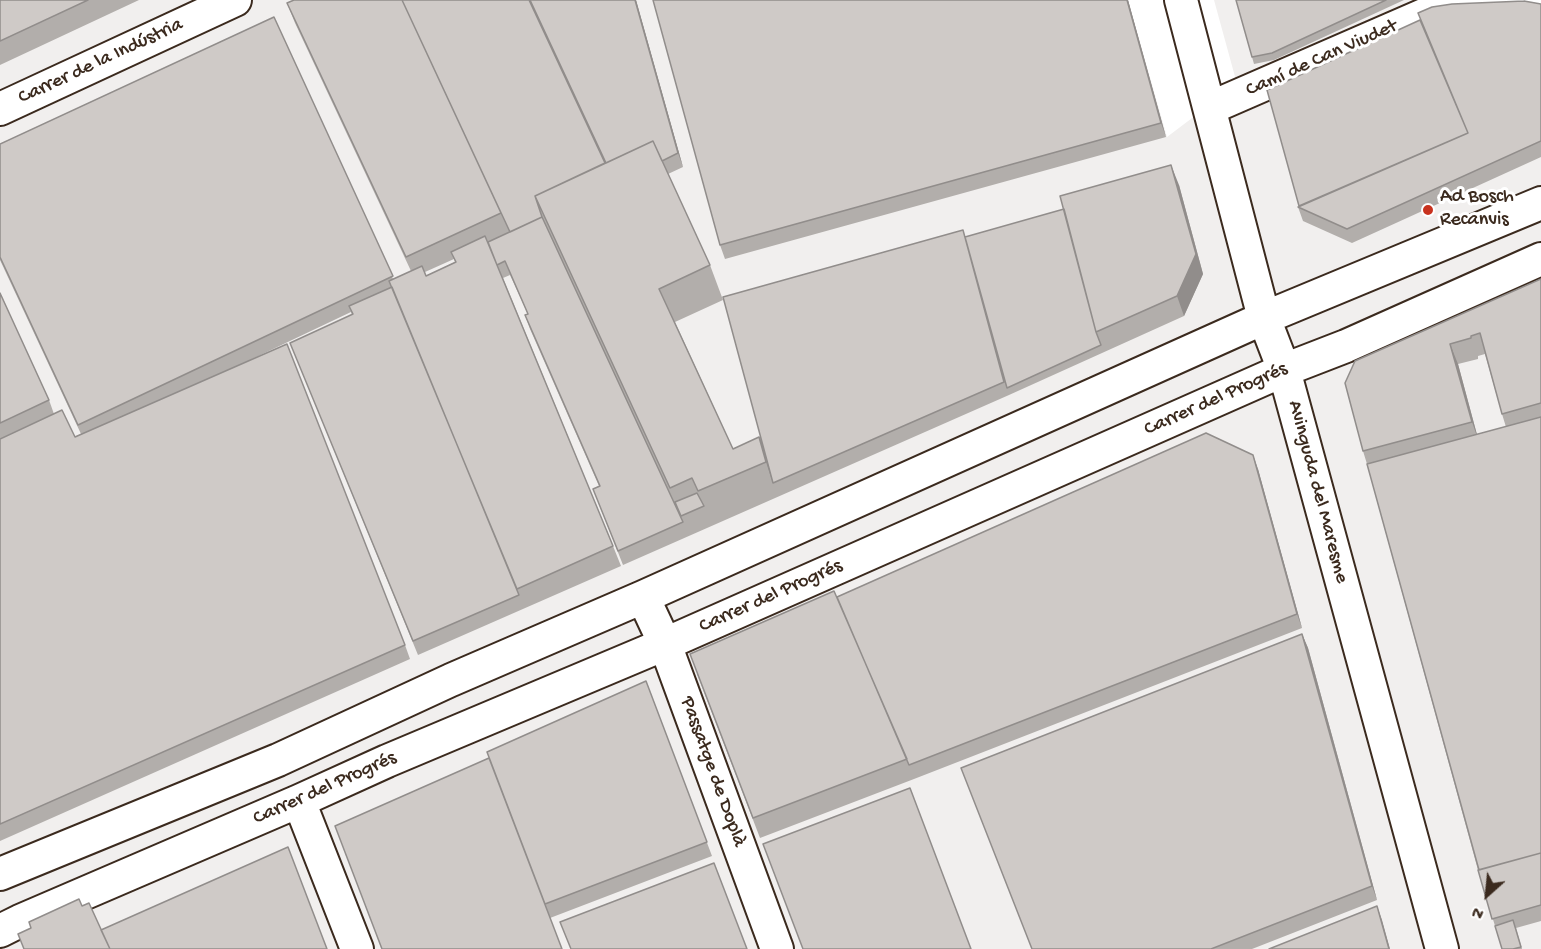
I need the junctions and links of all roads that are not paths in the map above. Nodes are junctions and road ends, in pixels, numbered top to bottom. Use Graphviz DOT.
graph roads {
  1 [pos="235,0"];
  2 [pos="1181,0"];
  3 [pos="1541,6"];
  4 [pos="1210,108"];
  5 [pos="0,109"];
  6 [pos="1541,203"];
  7 [pos="1541,260"];
  8 [pos="1264,318"];
  9 [pos="1284,370"];
  10 [pos="642,597"];
  11 [pos="665,644"];
  12 [pos="299,801"];
  13 [pos="0,874"];
  14 [pos="0,931"];
  15 [pos="357,949"];
  16 [pos="777,949"];
  17 [pos="1442,949"];
  1 -- 5 [label="street, Carrer de la Indústria"];
  2 -- 4 [label="street, Avinguda del Maresme"];
  3 -- 4 [label="street, Camí de Can Viudet"];
  4 -- 8 [label="street, Avinguda del Maresme"];
  6 -- 8 [label="street"];
  7 -- 9 [label="street, Carrer del Progrés"];
  8 -- 9 [label="street, Avinguda del Maresme"];
  8 -- 10 [label="street"];
  9 -- 11 [label="street, Carrer del Progrés"];
  9 -- 17 [label="street, Avinguda del Maresme"];
  10 -- 11 [label="street, Passatge de Doplà"];
  10 -- 13 [label="street"];
  11 -- 12 [label="street, Carrer del Progrés"];
  11 -- 16 [label="street, Passatge de Doplà"];
  12 -- 14 [label="street, Carrer del Progrés"];
  12 -- 15 [label="street"];
}
